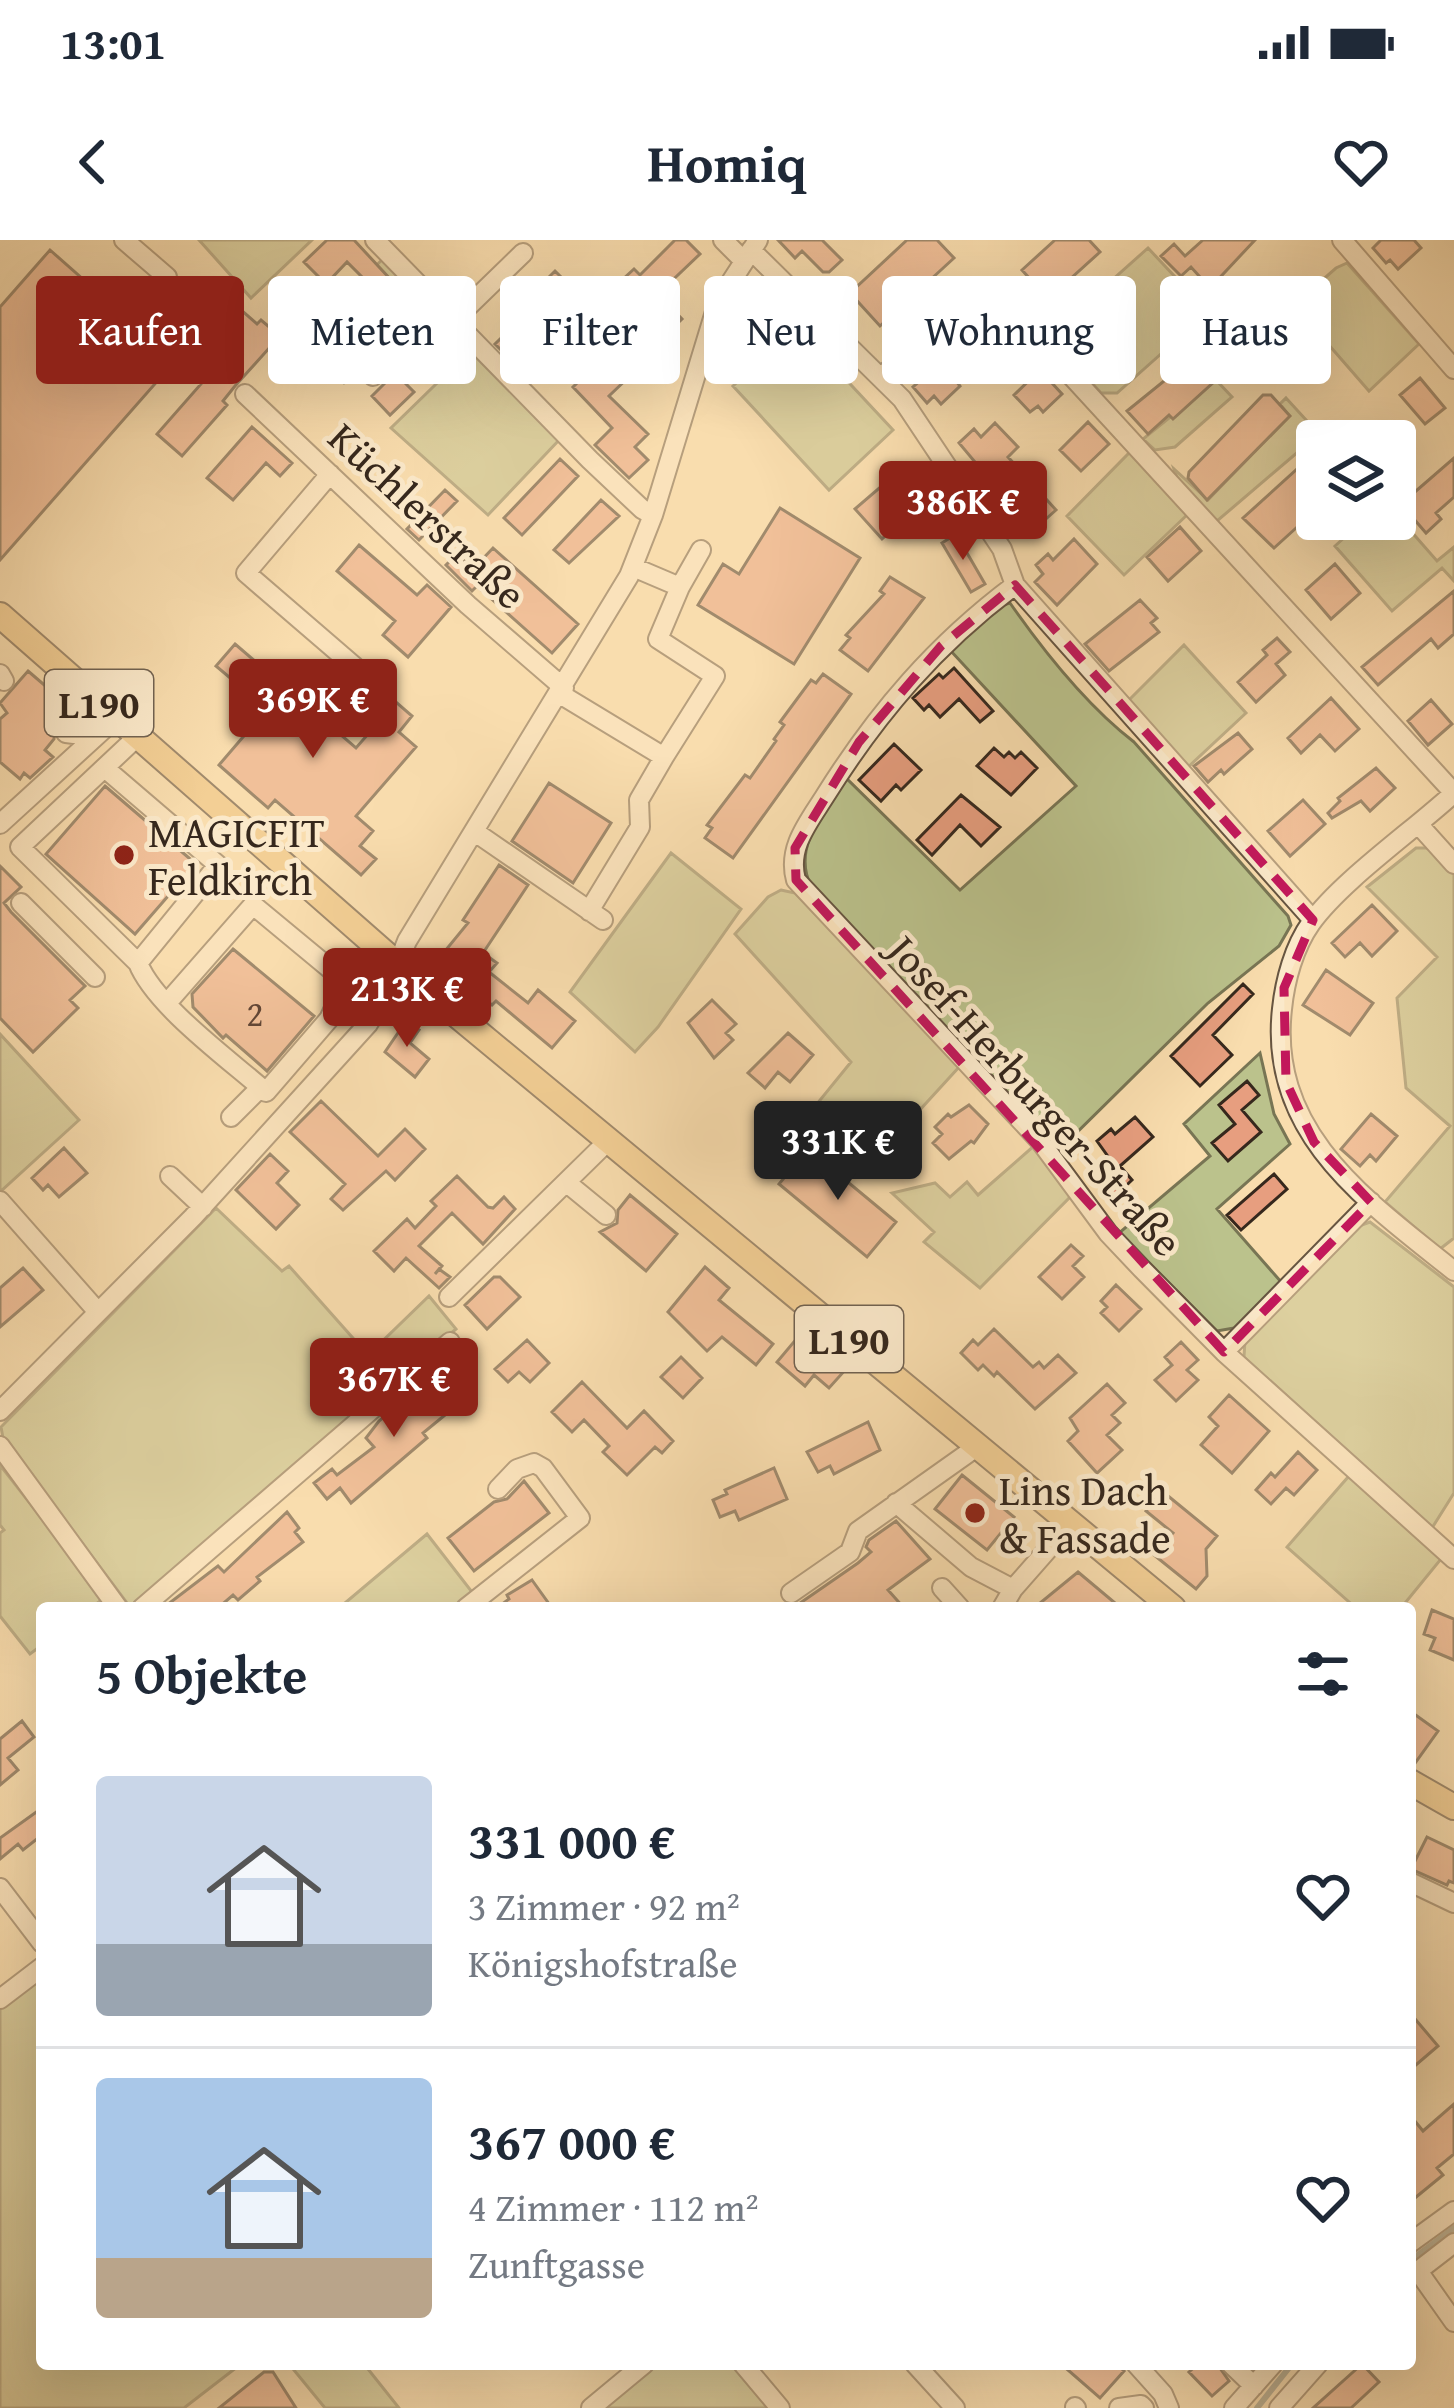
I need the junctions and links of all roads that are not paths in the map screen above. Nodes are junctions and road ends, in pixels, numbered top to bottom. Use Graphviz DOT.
graph roads {
  1 [pos="124,240"];
  2 [pos="375,240"];
  3 [pos="723,240"];
  4 [pos="1342,240"];
  5 [pos="750,250"];
  6 [pos="523,253"];
  7 [pos="164,276"];
  8 [pos="410,276"];
  9 [pos="476,291"];
  10 [pos="476,344"];
  11 [pos="1454,369"];
  12 [pos="881,377"];
  13 [pos="245,394"];
  14 [pos="330,474"];
  15 [pos="653,514"];
  16 [pos="701,550"];
  17 [pos="633,567"];
  18 [pos="1015,585"];
  19 [pos="680,586"];
  20 [pos="0,616"];
  21 [pos="354,666"];
  22 [pos="562,691"];
  23 [pos="110,712"];
  24 [pos="66,733"];
  25 [pos="137,737"];
  26 [pos="664,757"];
  27 [pos="107,770"];
  28 [pos="1454,793"];
  29 [pos="0,824"];
  30 [pos="1419,825"];
  31 [pos="475,832"];
  32 [pos="1454,864"];
  33 [pos="22,903"];
  34 [pos="1313,920"];
  35 [pos="138,963"];
  36 [pos="399,965"];
  37 [pos="95,977"];
  38 [pos="167,1003"];
  39 [pos="329,1019"];
  40 [pos="349,1052"];
  41 [pos="264,1090"];
  42 [pos="289,1113"];
  43 [pos="231,1117"];
  44 [pos="609,1140"];
  45 [pos="170,1176"];
  46 [pos="567,1183"];
  47 [pos="0,1201"];
  48 [pos="1371,1202"];
  49 [pos="202,1207"];
  50 [pos="606,1215"];
  51 [pos="1454,1271"];
  52 [pos="449,1297"];
  53 [pos="98,1312"];
  54 [pos="450,1342"];
  55 [pos="1224,1352"];
  56 [pos="0,1411"];
  57 [pos="0,1446"];
  58 [pos="978,1446"];
  59 [pos="498,1490"];
  60 [pos="896,1504"];
  61 [pos="1071,1523"];
  62 [pos="1454,1559"];
  63 [pos="942,1588"];
  64 [pos="1013,1589"];
  65 [pos="791,1593"];
  66 [pos="114,1602"];
  67 [pos="149,1602"];
  68 [pos="474,1602"];
  69 [pos="954,1602"];
  70 [pos="1005,1602"];
  71 [pos="1166,1602"];
  72 [pos="1416,1788"];
  73 [pos="1453,1805"];
  74 [pos="1416,1885"];
  75 [pos="0,1888"];
  76 [pos="1454,1903"];
  77 [pos="36,1935"];
  78 [pos="36,1972"];
  79 [pos="0,1999"];
  80 [pos="1454,2211"];
  81 [pos="1416,2239"];
  82 [pos="1454,2243"];
  83 [pos="1416,2272"];
  84 [pos="1416,2276"];
  85 [pos="1454,2322"];
  86 [pos="637,2370"];
  87 [pos="748,2370"];
  88 [pos="920,2370"];
  89 [pos="1141,2370"];
  90 [pos="1237,2370"];
  91 [pos="1268,2370"];
  92 [pos="1313,2370"];
  93 [pos="1254,2386"];
  94 [pos="591,2408"];
  95 [pos="780,2408"];
  96 [pos="955,2408"];
  97 [pos="1119,2408"];
  98 [pos="1144,2408"];
  99 [pos="1169,2408"];
  100 [pos="1234,2408"];
  101 [pos="1279,2408"];
  1 -- 7 [label="street"];
  2 -- 8 [label="street"];
  3 -- 5 [label="street"];
  4 -- 11 [label="street"];
  5 -- 12 [label="street"];
  5 -- 15 [label="street"];
  6 -- 9 [label="street"];
  10 -- 15 [label="street"];
  12 -- 18 [label="street"];
  12 -- 28 [label="street"];
  13 -- 14 [label="street, Küchlerstraße"];
  14 -- 21 [label="street"];
  14 -- 22 [label="street, Küchlerstraße"];
  15 -- 17 [label="street"];
  16 -- 19 [label="street"];
  17 -- 19 [label="street"];
  17 -- 22 [label="street"];
  18 -- 34 [label="street"];
  18 -- 55 [label="street, Josef-Herburger-Straße"];
  19 -- 26 [label="street"];
  20 -- 23 [label="main road, L190"];
  22 -- 26 [label="street, Küchlerstraße"];
  22 -- 31 [label="street"];
  23 -- 24 [label="street"];
  23 -- 25 [label="main road, L190"];
  23 -- 29 [label="street"];
  25 -- 27 [label="street"];
  25 -- 36 [label="main road, L190"];
  26 -- 31 [label="street"];
  27 -- 35 [label="street"];
  27 -- 35 [label="street"];
  28 -- 30 [label="street"];
  30 -- 32 [label="street"];
  30 -- 34 [label="street"];
  31 -- 36 [label="street"];
  33 -- 37 [label="street"];
  34 -- 48 [label="street"];
  35 -- 38 [label="street"];
  36 -- 40 [label="street"];
  36 -- 44 [label="main road, L190"];
  38 -- 39 [label="street"];
  38 -- 41 [label="street"];
  39 -- 40 [label="street"];
  39 -- 41 [label="street"];
  40 -- 42 [label="street"];
  41 -- 42 [label="street"];
  41 -- 43 [label="street"];
  42 -- 49 [label="street"];
  44 -- 46 [label="street"];
  44 -- 58 [label="main road, L190"];
  45 -- 49 [label="street"];
  46 -- 50 [label="street"];
  46 -- 52 [label="street"];
  47 -- 53 [label="street"];
  48 -- 51 [label="street"];
  48 -- 55 [label="street"];
  49 -- 53 [label="street"];
  53 -- 56 [label="street"];
  54 -- 67 [label="street"];
  55 -- 62 [label="street, Josef-Herburger-Straße"];
  57 -- 66 [label="street"];
  58 -- 60 [label="street"];
  58 -- 61 [label="main road, L190"];
  59 -- 68 [label="street"];
  60 -- 64 [label="street"];
  60 -- 65 [label="street"];
  61 -- 64 [label="street"];
  61 -- 71 [label="main road, L190"];
  63 -- 69 [label="street"];
  64 -- 70 [label="street"];
  72 -- 73 [label="main road"];
  74 -- 76 [label="street"];
  75 -- 77 [label="street"];
  78 -- 79 [label="street"];
  80 -- 81 [label="street"];
  82 -- 83 [label="street"];
  84 -- 85 [label="street"];
  86 -- 94 [label="street"];
  87 -- 95 [label="street"];
  88 -- 96 [label="street"];
  89 -- 99 [label="street"];
  90 -- 93 [label="street"];
  91 -- 93 [label="street"];
  92 -- 101 [label="street"];
  93 -- 100 [label="street"];
  97 -- 98 [label="street"];
}
